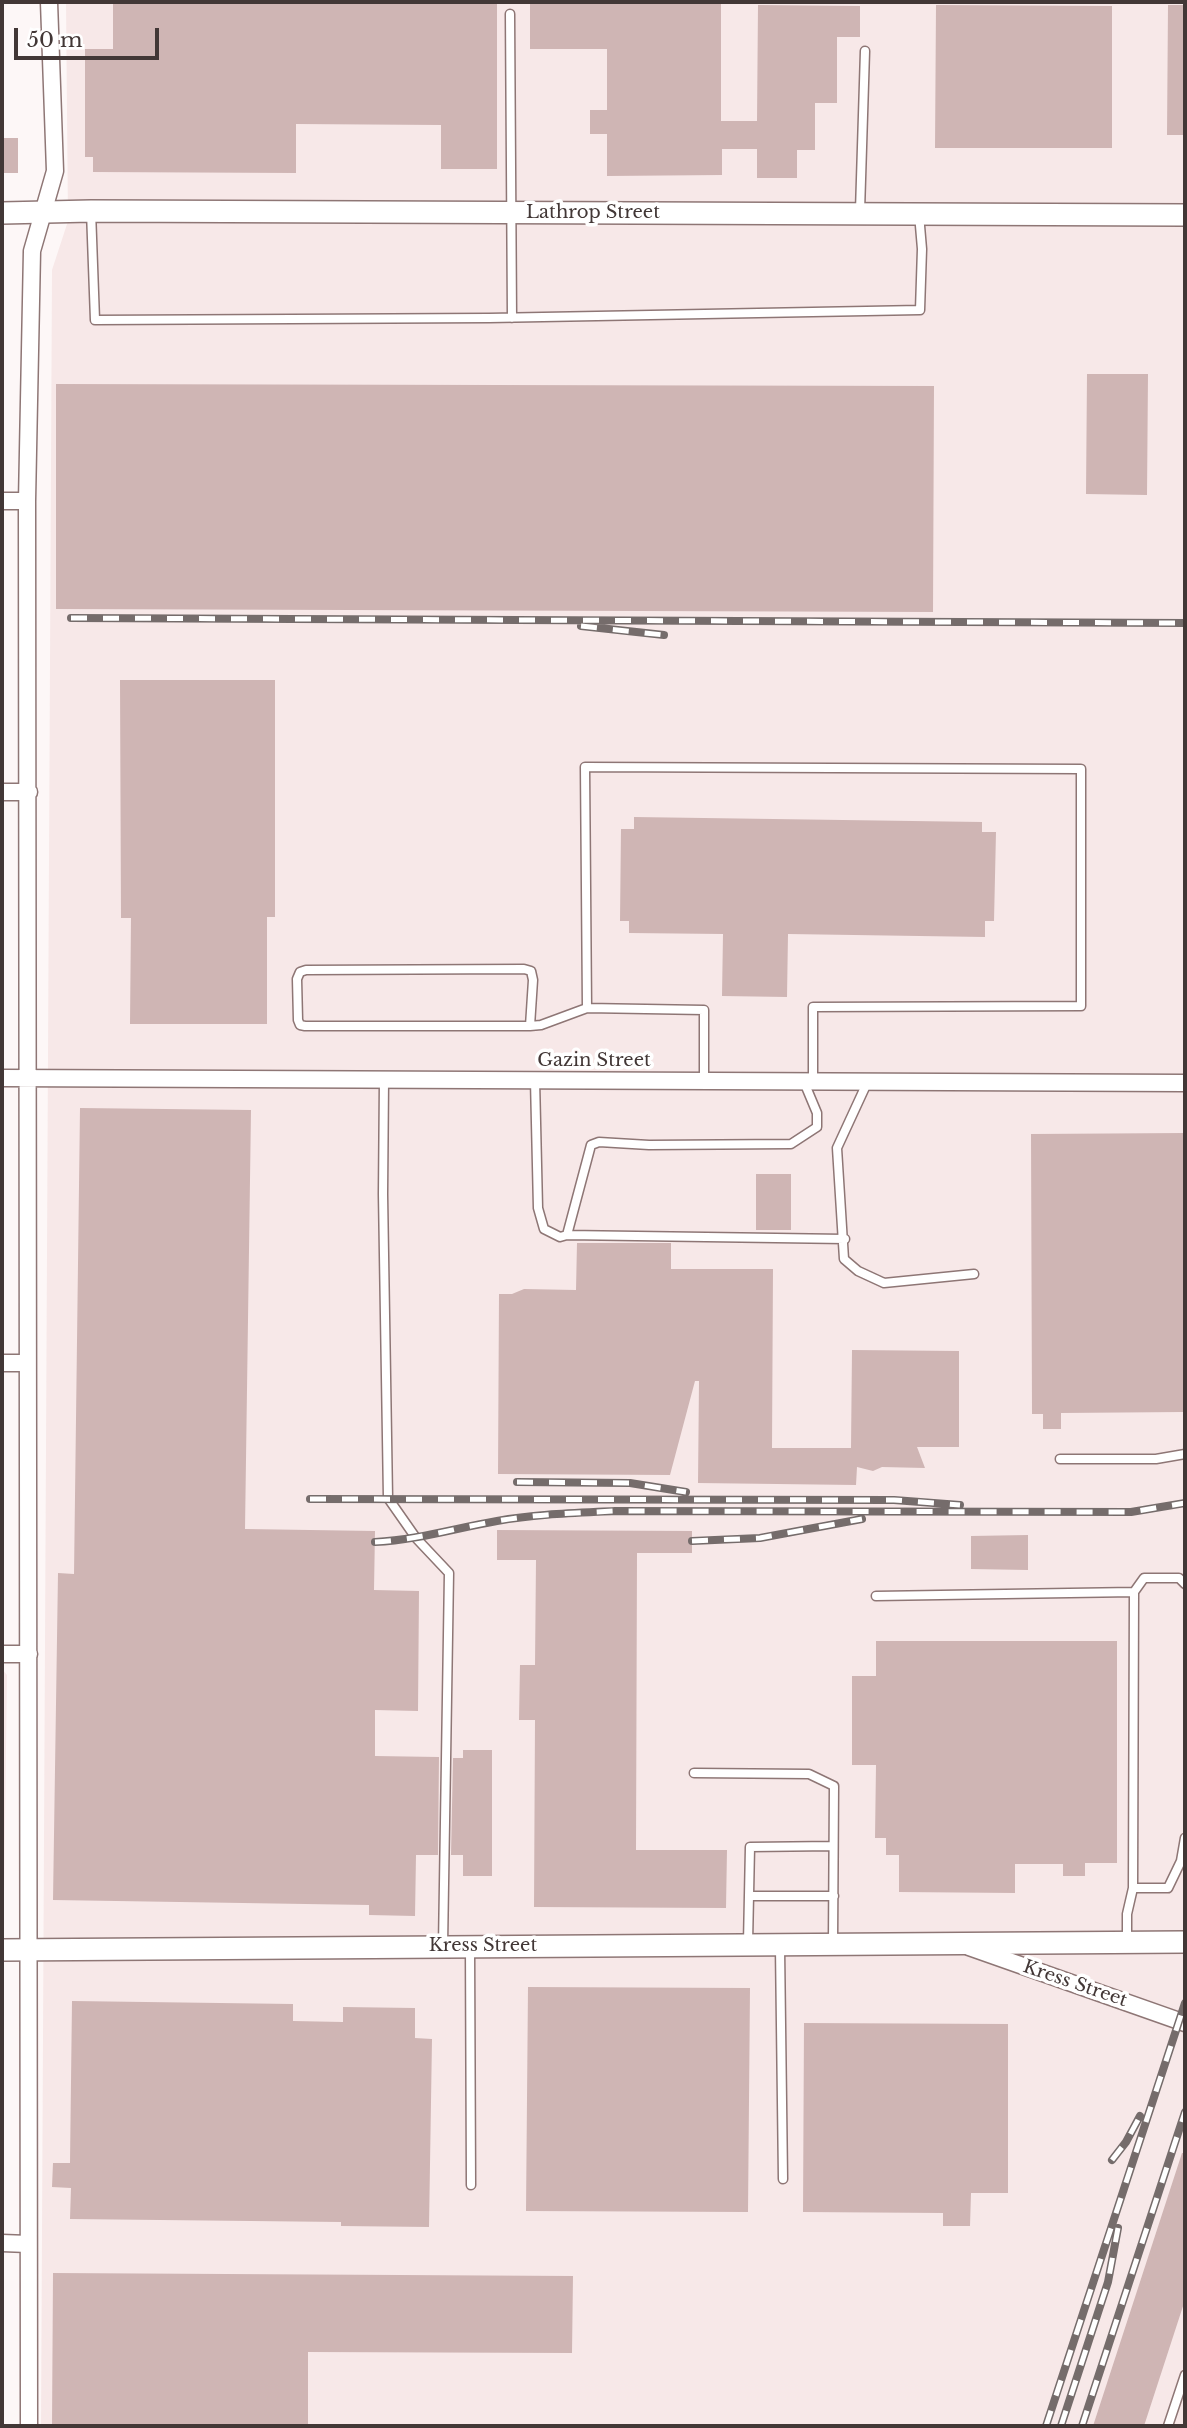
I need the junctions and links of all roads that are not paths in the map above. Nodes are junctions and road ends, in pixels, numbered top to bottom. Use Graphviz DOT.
graph roads {
  1 [pos="49,2"];
  2 [pos="510,14"];
  3 [pos="865,51"];
  4 [pos="44,211"];
  5 [pos="91,211"];
  6 [pos="510,212"];
  7 [pos="2,213"];
  8 [pos="860,214"];
  9 [pos="919,214"];
  10 [pos="1185,215"];
  11 [pos="512,318"];
  12 [pos="2,501"];
  13 [pos="27,501"];
  14 [pos="2,792"];
  15 [pos="29,792"];
  16 [pos="587,1008"];
  17 [pos="530,1026"];
  18 [pos="2,1078"];
  19 [pos="29,1079"];
  20 [pos="384,1080"];
  21 [pos="535,1080"];
  22 [pos="704,1081"];
  23 [pos="808,1082"];
  24 [pos="867,1083"];
  25 [pos="1185,1083"];
  26 [pos="567,1235"];
  27 [pos="845,1239"];
  28 [pos="974,1274"];
  29 [pos="2,1363"];
  30 [pos="27,1363"];
  31 [pos="1185,1454"];
  32 [pos="1060,1459"];
  33 [pos="1185,1584"];
  34 [pos="1134,1592"];
  35 [pos="876,1596"];
  36 [pos="2,1654"];
  37 [pos="29,1654"];
  38 [pos="694,1773"];
  39 [pos="1185,1838"];
  40 [pos="833,1846"];
  41 [pos="1133,1888"];
  42 [pos="750,1896"];
  43 [pos="834,1896"];
  44 [pos="1127,1942"];
  45 [pos="1185,1942"];
  46 [pos="748,1945"];
  47 [pos="780,1945"];
  48 [pos="833,1945"];
  49 [pos="964,1945"];
  50 [pos="443,1946"];
  51 [pos="470,1946"];
  52 [pos="2,1950"];
  53 [pos="28,1952"];
  54 [pos="1185,2023"];
  55 [pos="783,2179"];
  56 [pos="471,2185"];
  57 [pos="2,2243"];
  58 [pos="29,2244"];
  59 [pos="1185,2375"];
  60 [pos="29,2426"];
  61 [pos="1168,2426"];
  1 -- 4 [label="street"];
  2 -- 6 [label="lane"];
  3 -- 8 [label="lane"];
  4 -- 5 [label="street, Lathrop Street"];
  4 -- 7 [label="street, Lathrop Street"];
  4 -- 13 [label="street"];
  5 -- 6 [label="street, Lathrop Street"];
  5 -- 11 [label="lane"];
  6 -- 8 [label="street, Lathrop Street"];
  6 -- 11 [label="lane"];
  8 -- 9 [label="street, Lathrop Street"];
  9 -- 10 [label="street, Lathrop Street"];
  9 -- 11 [label="lane"];
  12 -- 13 [label="street"];
  13 -- 15 [label="street"];
  14 -- 15 [label="street"];
  15 -- 19 [label="street"];
  16 -- 17 [label="lane"];
  16 -- 22 [label="lane"];
  16 -- 23 [label="lane"];
  17 -- 17 [label="lane"];
  18 -- 19 [label="street, Gazin Street"];
  19 -- 20 [label="street, Gazin Street"];
  19 -- 30 [label="street"];
  20 -- 21 [label="street, Gazin Street"];
  20 -- 50 [label="lane"];
  21 -- 22 [label="street, Gazin Street"];
  21 -- 26 [label="lane"];
  22 -- 23 [label="street, Gazin Street"];
  23 -- 24 [label="street, Gazin Street"];
  23 -- 26 [label="lane"];
  24 -- 25 [label="street, Gazin Street"];
  24 -- 27 [label="lane"];
  26 -- 27 [label="lane"];
  27 -- 28 [label="lane"];
  29 -- 30 [label="street"];
  30 -- 37 [label="street"];
  31 -- 32 [label="lane"];
  33 -- 34 [label="lane"];
  34 -- 35 [label="lane"];
  34 -- 41 [label="lane"];
  36 -- 37 [label="street"];
  37 -- 53 [label="street"];
  38 -- 40 [label="lane"];
  39 -- 41 [label="lane"];
  40 -- 42 [label="lane"];
  40 -- 43 [label="lane"];
  41 -- 44 [label="lane"];
  42 -- 43 [label="lane"];
  42 -- 46 [label="lane"];
  43 -- 48 [label="lane"];
  44 -- 45 [label="street, Kress Street"];
  44 -- 49 [label="street, Kress Street"];
  46 -- 47 [label="street, Kress Street"];
  46 -- 51 [label="street, Kress Street"];
  47 -- 48 [label="street, Kress Street"];
  47 -- 55 [label="lane"];
  48 -- 49 [label="street, Kress Street"];
  49 -- 54 [label="street, Kress Street"];
  50 -- 51 [label="street, Kress Street"];
  50 -- 53 [label="street, Kress Street"];
  51 -- 56 [label="lane"];
  52 -- 53 [label="street, Kress Street"];
  53 -- 58 [label="street"];
  57 -- 58 [label="street"];
  58 -- 60 [label="street"];
  59 -- 61 [label="lane"];
}
